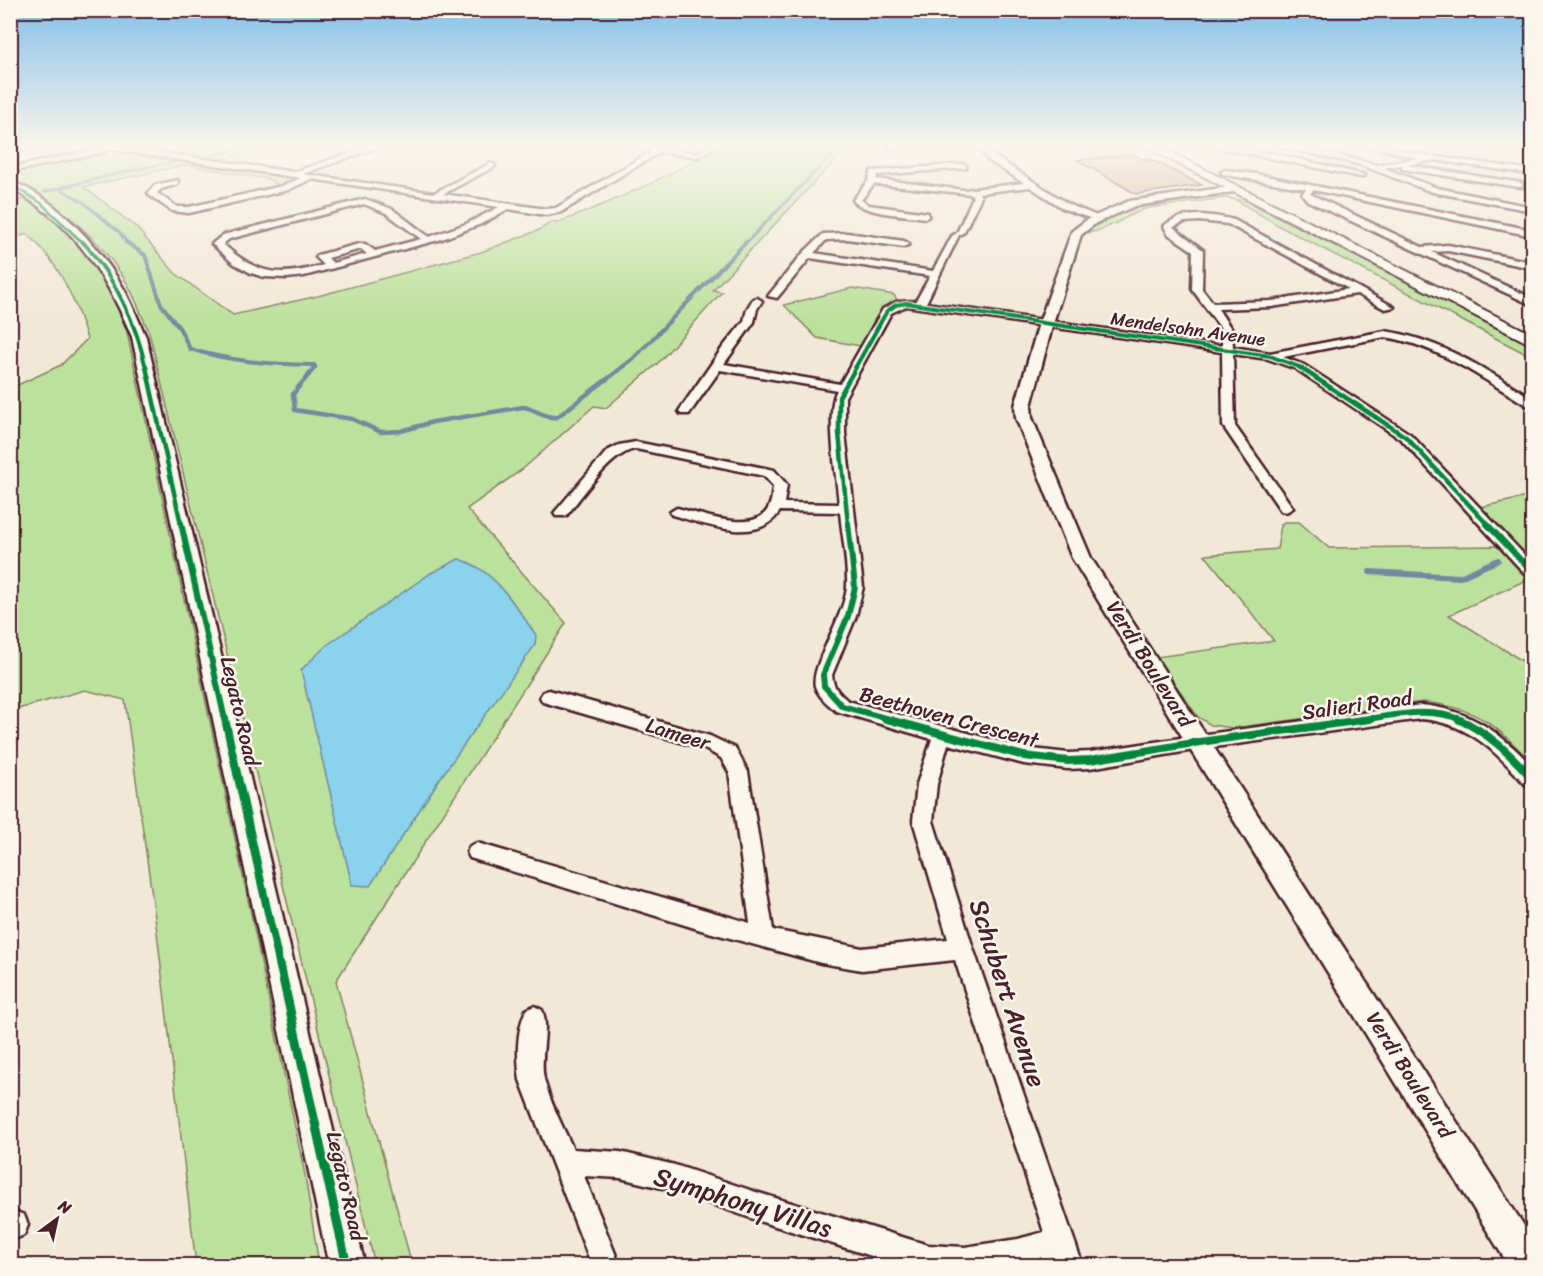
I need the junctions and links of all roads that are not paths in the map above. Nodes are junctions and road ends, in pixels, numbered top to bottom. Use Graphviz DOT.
graph roads {
  1 [pos="41,204"];
  2 [pos="167,204"];
  3 [pos="213,204"];
  4 [pos="355,204"];
  5 [pos="374,204"];
  6 [pos="489,204"];
  7 [pos="571,204"];
  8 [pos="861,204"];
  9 [pos="974,204"];
  10 [pos="1061,204"];
  11 [pos="1132,204"];
  12 [pos="1265,204"];
  13 [pos="1321,204"];
  14 [pos="1388,204"];
  15 [pos="1505,204"];
  16 [pos="507,206"];
  17 [pos="1533,209"];
  18 [pos="925,214"];
  19 [pos="1098,218"];
  20 [pos="1533,233"];
  21 [pos="428,240"];
  22 [pos="904,244"];
  23 [pos="1419,250"];
  24 [pos="806,255"];
  25 [pos="1533,265"];
  26 [pos="936,274"];
  27 [pos="1358,291"];
  28 [pos="773,296"];
  29 [pos="757,301"];
  30 [pos="1533,302"];
  31 [pos="920,304"];
  32 [pos="1212,306"];
  33 [pos="1389,307"];
  34 [pos="1046,323"];
  35 [pos="1533,340"];
  36 [pos="1299,350"];
  37 [pos="1227,351"];
  38 [pos="1270,356"];
  39 [pos="717,366"];
  40 [pos="1300,367"];
  41 [pos="843,388"];
  42 [pos="1533,403"];
  43 [pos="685,411"];
  44 [pos="777,507"];
  45 [pos="848,508"];
  46 [pos="1286,508"];
  47 [pos="677,512"];
  48 [pos="561,513"];
  49 [pos="1533,572"];
  50 [pos="549,697"];
  51 [pos="942,735"];
  52 [pos="1200,742"];
  53 [pos="1533,778"];
  54 [pos="477,852"];
  55 [pos="763,937"];
  56 [pos="962,948"];
  57 [pos="534,1018"];
  58 [pos="564,1162"];
  59 [pos="1065,1253"];
  60 [pos="347,1266"];
  61 [pos="606,1266"];
  62 [pos="1530,1266"];
  1 -- 60 [label="street, Legato Road"];
  2 -- 3 [label="street"];
  4 -- 21 [label="street"];
  5 -- 21 [label="street"];
  6 -- 16 [label="street"];
  7 -- 16 [label="street"];
  8 -- 18 [label="street"];
  9 -- 26 [label="street"];
  10 -- 19 [label="street"];
  11 -- 19 [label="street, Verdi Boulevard"];
  12 -- 35 [label="main road"];
  13 -- 23 [label="street"];
  14 -- 20 [label="street"];
  15 -- 17 [label="street"];
  16 -- 21 [label="street"];
  19 -- 34 [label="street, Verdi Boulevard"];
  22 -- 24 [label="street"];
  23 -- 25 [label="street"];
  23 -- 30 [label="street"];
  24 -- 26 [label="street"];
  24 -- 28 [label="street"];
  26 -- 31 [label="street"];
  27 -- 32 [label="street"];
  27 -- 32 [label="street"];
  27 -- 33 [label="street"];
  29 -- 39 [label="street"];
  31 -- 34 [label="street, Beethoven Crescent"];
  31 -- 41 [label="street, Beethoven Crescent"];
  32 -- 37 [label="street"];
  34 -- 37 [label="street, Mendelsohn Avenue"];
  34 -- 52 [label="street, Verdi Boulevard"];
  36 -- 38 [label="street"];
  36 -- 40 [label="street"];
  36 -- 42 [label="street"];
  37 -- 38 [label="street, Mendelsohn Avenue"];
  37 -- 46 [label="street"];
  38 -- 40 [label="street, Mendelsohn Avenue"];
  39 -- 41 [label="street"];
  39 -- 43 [label="street"];
  40 -- 49 [label="street, Mendelsohn Avenue"];
  41 -- 45 [label="street, Beethoven Crescent"];
  44 -- 45 [label="street"];
  44 -- 47 [label="street"];
  44 -- 48 [label="street"];
  45 -- 51 [label="street, Beethoven Crescent"];
  50 -- 55 [label="street, Lameer"];
  51 -- 52 [label="street, Beethoven Crescent"];
  51 -- 56 [label="street, Schubert Avenue"];
  52 -- 53 [label="street, Salieri Road"];
  52 -- 62 [label="street, Verdi Boulevard"];
  54 -- 55 [label="street"];
  55 -- 56 [label="street"];
  56 -- 59 [label="street, Schubert Avenue"];
  57 -- 58 [label="street"];
  58 -- 59 [label="street, Symphony Villas"];
  58 -- 61 [label="street"];
}
